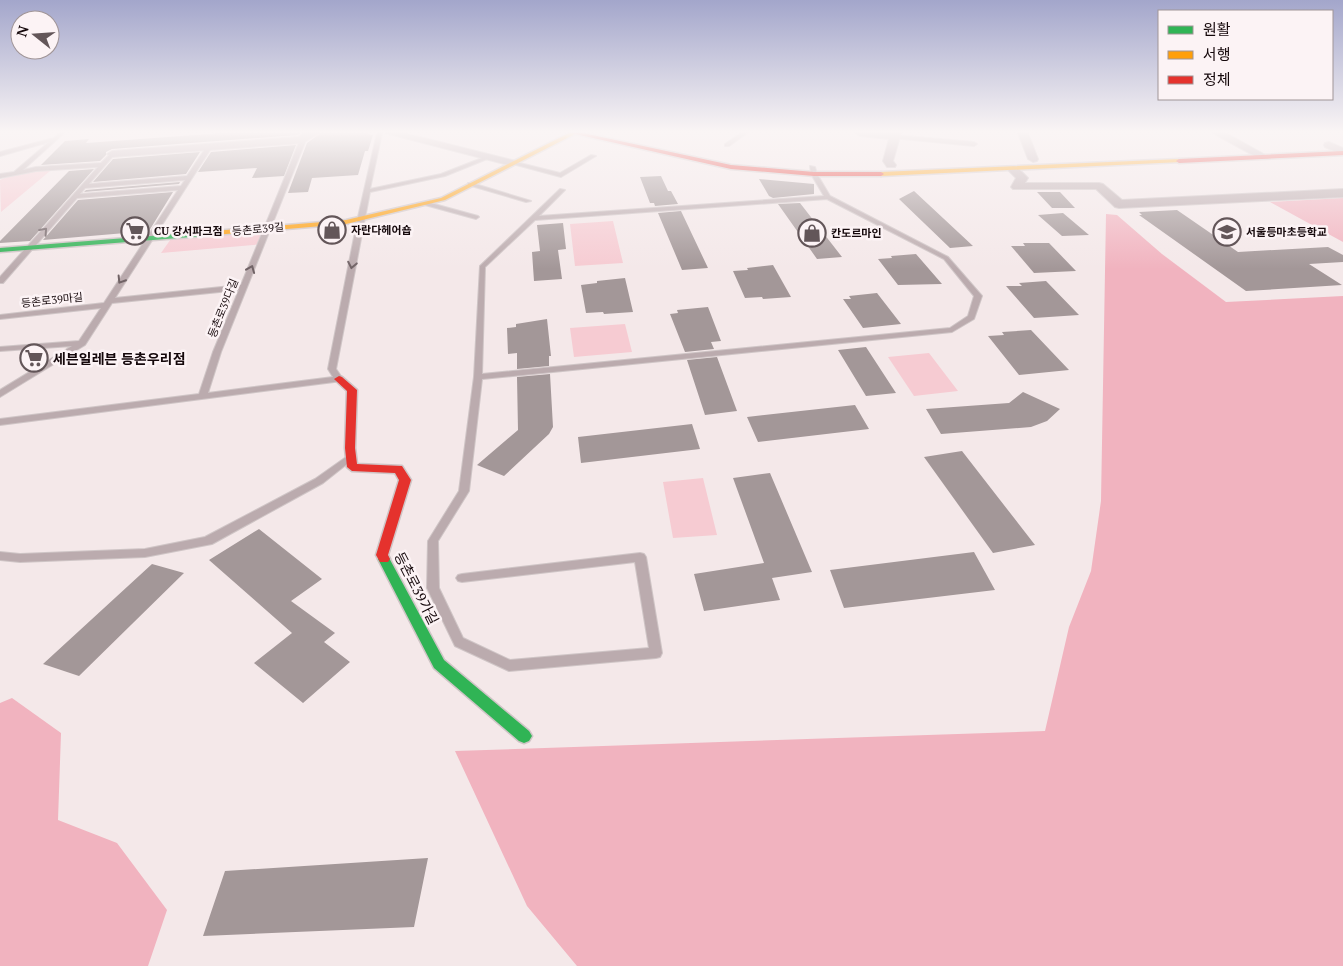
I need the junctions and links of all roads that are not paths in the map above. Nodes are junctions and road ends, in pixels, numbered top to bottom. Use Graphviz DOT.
graph roads {
  1 [pos="91,178"];
  2 [pos="187,178"];
  3 [pos="188,178"];
  4 [pos="288,178"];
  5 [pos="370,178"];
  6 [pos="430,178"];
  7 [pos="482,178"];
  8 [pos="817,178"];
  9 [pos="1022,178"];
  10 [pos="1099,178"];
  11 [pos="470,184"];
  12 [pos="84,186"];
  13 [pos="1099,186"];
  14 [pos="182,188"];
  15 [pos="562,190"];
  16 [pos="367,191"];
  17 [pos="1343,193"];
  18 [pos="75,196"];
  19 [pos="828,197"];
  20 [pos="528,201"];
  21 [pos="427,204"];
  22 [pos="361,217"];
  23 [pos="476,217"];
  24 [pos="534,218"];
  25 [pos="267,229"];
  26 [pos="147,239"];
  27 [pos="28,248"];
  28 [pos="0,250"];
  29 [pos="0,281"];
  30 [pos="244,287"];
  31 [pos="107,303"];
  32 [pos="0,317"];
  33 [pos="82,343"];
  34 [pos="0,349"];
  35 [pos="478,377"];
  36 [pos="339,379"];
  37 [pos="0,394"];
  38 [pos="203,396"];
  39 [pos="0,422"];
  40 [pos="350,457"];
  41 [pos="0,556"];
  42 [pos="462,578"];
  43 [pos="524,736"];
  1 -- 12 [label="lane"];
  2 -- 12 [label="lane"];
  3 -- 14 [label="lane, 등촌로39마길"];
  4 -- 25 [label="lane, 등촌로39다길"];
  5 -- 16 [label="lane"];
  6 -- 16 [label="lane"];
  7 -- 11 [label="main road, 등촌로39길"];
  8 -- 19 [label="lane"];
  9 -- 13 [label="street"];
  10 -- 13 [label="street"];
  11 -- 20 [label="lane"];
  11 -- 21 [label="main road, 등촌로39길"];
  12 -- 18 [label="lane"];
  13 -- 17 [label="street"];
  14 -- 18 [label="lane"];
  14 -- 26 [label="lane, 등촌로39마길"];
  15 -- 24 [label="lane"];
  16 -- 22 [label="lane"];
  27 -- 18 [label="lane, one-way"];
  19 -- 24 [label="lane"];
  19 -- 35 [label="lane"];
  21 -- 22 [label="main road, 등촌로39길"];
  21 -- 23 [label="lane, 등촌로39길"];
  22 -- 25 [label="main road, 등촌로39길"];
  22 -- 36 [label="lane, one-way"];
  24 -- 35 [label="lane"];
  25 -- 26 [label="main road, 등촌로39길"];
  30 -- 25 [label="lane, 등촌로39다길, one-way"];
  26 -- 27 [label="main road, 등촌로39길"];
  26 -- 31 [label="lane, 등촌로39마길, one-way"];
  27 -- 28 [label="main road, 등촌로39길"];
  27 -- 29 [label="lane"];
  30 -- 31 [label="lane"];
  30 -- 38 [label="lane, 등촌로39다길"];
  31 -- 32 [label="lane, 등촌로39마길"];
  31 -- 33 [label="lane, 등촌로39마길"];
  33 -- 34 [label="lane"];
  33 -- 37 [label="lane, 등촌로39마길"];
  35 -- 42 [label="lane"];
  36 -- 38 [label="lane"];
  36 -- 40 [label="main road"];
  38 -- 39 [label="lane"];
  40 -- 41 [label="lane"];
  40 -- 43 [label="main road, 등촌로39가길"];
}
